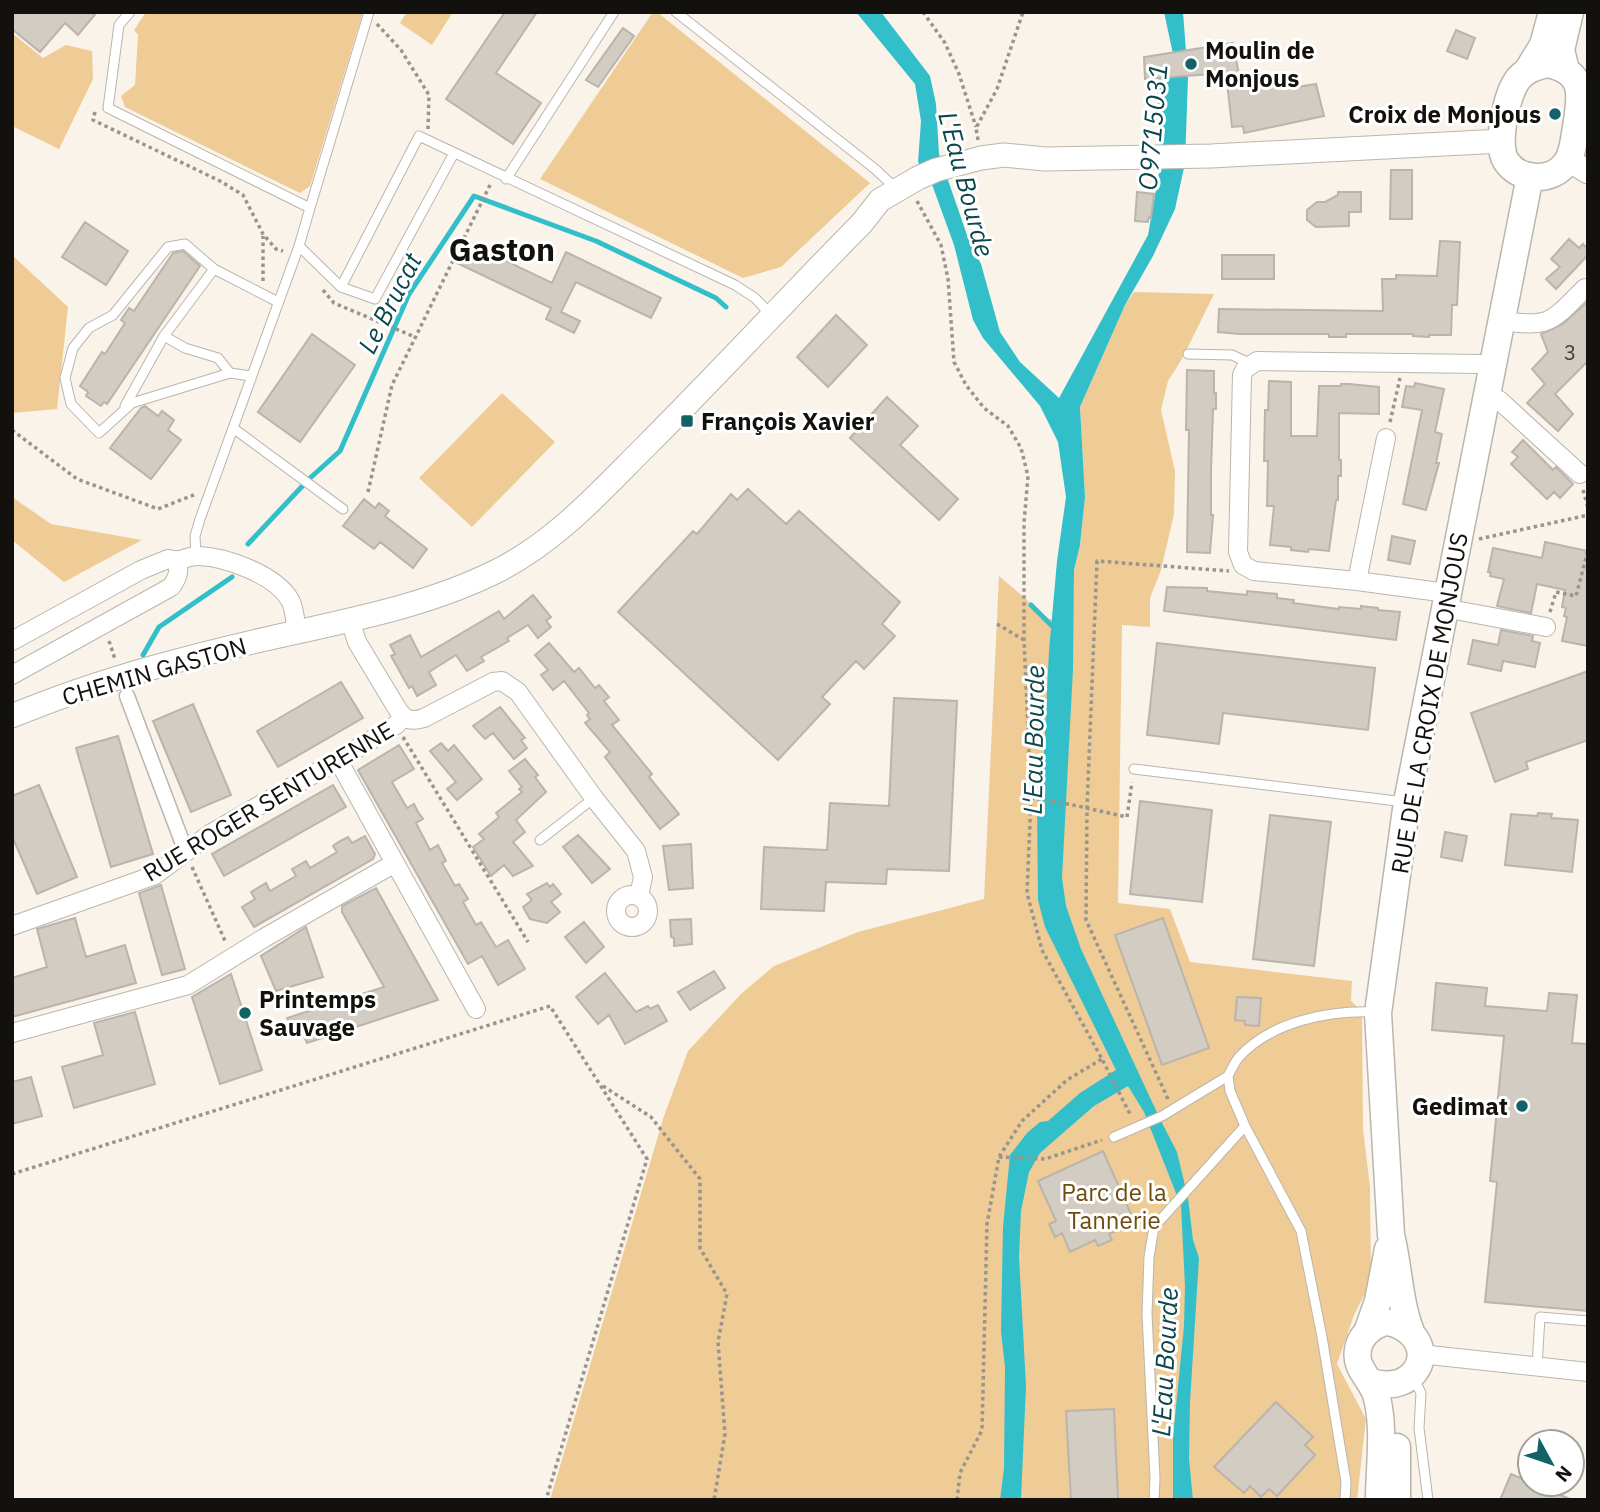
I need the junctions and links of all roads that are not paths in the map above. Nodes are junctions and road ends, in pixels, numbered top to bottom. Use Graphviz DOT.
graph roads {
  1 [pos="130,12"];
  2 [pos="614,12"];
  3 [pos="676,12"];
  4 [pos="1552,12"];
  5 [pos="1570,12"];
  6 [pos="369,14"];
  7 [pos="1566,70"];
  8 [pos="1527,71"];
  9 [pos="1585,90"];
  10 [pos="1502,141"];
  11 [pos="454,153"];
  12 [pos="1578,166"];
  13 [pos="1530,176"];
  14 [pos="506,179"];
  15 [pos="918,189"];
  16 [pos="894,191"];
  17 [pos="310,208"];
  18 [pos="862,223"];
  19 [pos="297,251"];
  20 [pos="214,269"];
  21 [pos="341,287"];
  22 [pos="1585,288"];
  23 [pos="278,302"];
  24 [pos="773,316"];
  25 [pos="1503,321"];
  26 [pos="164,335"];
  27 [pos="1188,354"];
  28 [pos="1251,363"];
  29 [pos="1493,366"];
  30 [pos="230,373"];
  31 [pos="251,376"];
  32 [pos="1488,397"];
  33 [pos="121,412"];
  34 [pos="233,428"];
  35 [pos="1386,438"];
  36 [pos="1580,474"];
  37 [pos="342,509"];
  38 [pos="196,556"];
  39 [pos="177,562"];
  40 [pos="1357,581"];
  41 [pos="1446,601"];
  42 [pos="350,620"];
  43 [pos="1546,627"];
  44 [pos="297,632"];
  45 [pos="12,642"];
  46 [pos="12,675"];
  47 [pos="127,696"];
  48 [pos="12,716"];
  49 [pos="399,721"];
  50 [pos="338,760"];
  51 [pos="1134,769"];
  52 [pos="594,798"];
  53 [pos="1407,802"];
  54 [pos="540,840"];
  55 [pos="186,852"];
  56 [pos="395,863"];
  57 [pos="639,896"];
  58 [pos="12,926"];
  59 [pos="476,1009"];
  60 [pos="1378,1013"];
  61 [pos="12,1033"];
  62 [pos="1228,1076"];
  63 [pos="1245,1126"];
  64 [pos="1114,1137"];
  65 [pos="1391,1235"];
  66 [pos="1588,1321"];
  67 [pos="1367,1332"];
  68 [pos="1412,1361"];
  69 [pos="1537,1366"];
  70 [pos="1588,1372"];
  71 [pos="1371,1382"];
  72 [pos="1154,1500"];
  73 [pos="1345,1500"];
  74 [pos="1379,1500"];
  75 [pos="1397,1500"];
  76 [pos="1428,1500"];
  1 -- 17 [label="lane"];
  2 -- 14 [label="lane"];
  3 -- 16 [label="lane"];
  4 -- 8 [label="main road"];
  5 -- 7 [label="main road"];
  6 -- 17 [label="lane"];
  7 -- 8 [label="main road"];
  7 -- 9 [label="main road"];
  8 -- 10 [label="main road"];
  9 -- 12 [label="main road"];
  10 -- 13 [label="main road"];
  10 -- 15 [label="street"];
  11 -- 14 [label="lane"];
  11 -- 21 [label="lane"];
  11 -- 21 [label="lane"];
  12 -- 13 [label="main road"];
  13 -- 25 [label="main road, RUE DE LA CROIX DE MONJOUS"];
  14 -- 24 [label="lane"];
  15 -- 16 [label="street"];
  15 -- 18 [label="street"];
  16 -- 18 [label="street"];
  17 -- 19 [label="lane"];
  18 -- 24 [label="street, CHEMIN GASTON"];
  19 -- 21 [label="lane"];
  19 -- 23 [label="lane"];
  20 -- 23 [label="lane"];
  20 -- 26 [label="lane"];
  20 -- 33 [label="lane"];
  22 -- 25 [label="street"];
  23 -- 31 [label="lane"];
  24 -- 42 [label="street, CHEMIN GASTON"];
  25 -- 29 [label="main road, RUE DE LA CROIX DE MONJOUS"];
  26 -- 30 [label="lane"];
  26 -- 33 [label="lane"];
  27 -- 28 [label="lane"];
  28 -- 29 [label="street"];
  28 -- 40 [label="street"];
  29 -- 32 [label="main road, RUE DE LA CROIX DE MONJOUS"];
  30 -- 31 [label="lane"];
  30 -- 33 [label="lane"];
  31 -- 34 [label="lane"];
  32 -- 36 [label="street"];
  32 -- 41 [label="main road, RUE DE LA CROIX DE MONJOUS"];
  34 -- 37 [label="lane"];
  34 -- 38 [label="lane"];
  35 -- 40 [label="street"];
  38 -- 39 [label="street"];
  38 -- 44 [label="street"];
  39 -- 45 [label="street"];
  39 -- 46 [label="street"];
  40 -- 41 [label="street"];
  41 -- 43 [label="street"];
  41 -- 53 [label="main road, RUE DE LA CROIX DE MONJOUS"];
  42 -- 44 [label="street, CHEMIN GASTON"];
  42 -- 49 [label="street"];
  44 -- 48 [label="street, CHEMIN GASTON"];
  47 -- 55 [label="street"];
  49 -- 50 [label="street, RUE ROGER SENTURENNE"];
  49 -- 52 [label="street"];
  50 -- 55 [label="street, RUE ROGER SENTURENNE"];
  50 -- 56 [label="street"];
  51 -- 53 [label="lane"];
  52 -- 54 [label="lane"];
  52 -- 57 [label="street"];
  53 -- 60 [label="main road, RUE DE LA CROIX DE MONJOUS"];
  55 -- 58 [label="street, RUE ROGER SENTURENNE"];
  56 -- 59 [label="street"];
  56 -- 61 [label="street"];
  60 -- 62 [label="lane"];
  60 -- 65 [label="main road, RUE DE LA CROIX DE MONJOUS"];
  62 -- 63 [label="lane"];
  62 -- 64 [label="lane"];
  63 -- 72 [label="lane"];
  63 -- 73 [label="lane"];
  65 -- 67 [label="main road, RUE DE LA CROIX DE MONJOUS"];
  65 -- 68 [label="main road, RUE DE LA CROIX DE MONJOUS"];
  66 -- 69 [label="lane"];
  67 -- 68 [label="main road"];
  67 -- 71 [label="main road"];
  68 -- 69 [label="street"];
  68 -- 71 [label="main road"];
  68 -- 75 [label="main road"];
  68 -- 76 [label="lane"];
  69 -- 70 [label="street"];
  71 -- 74 [label="main road"];
}
